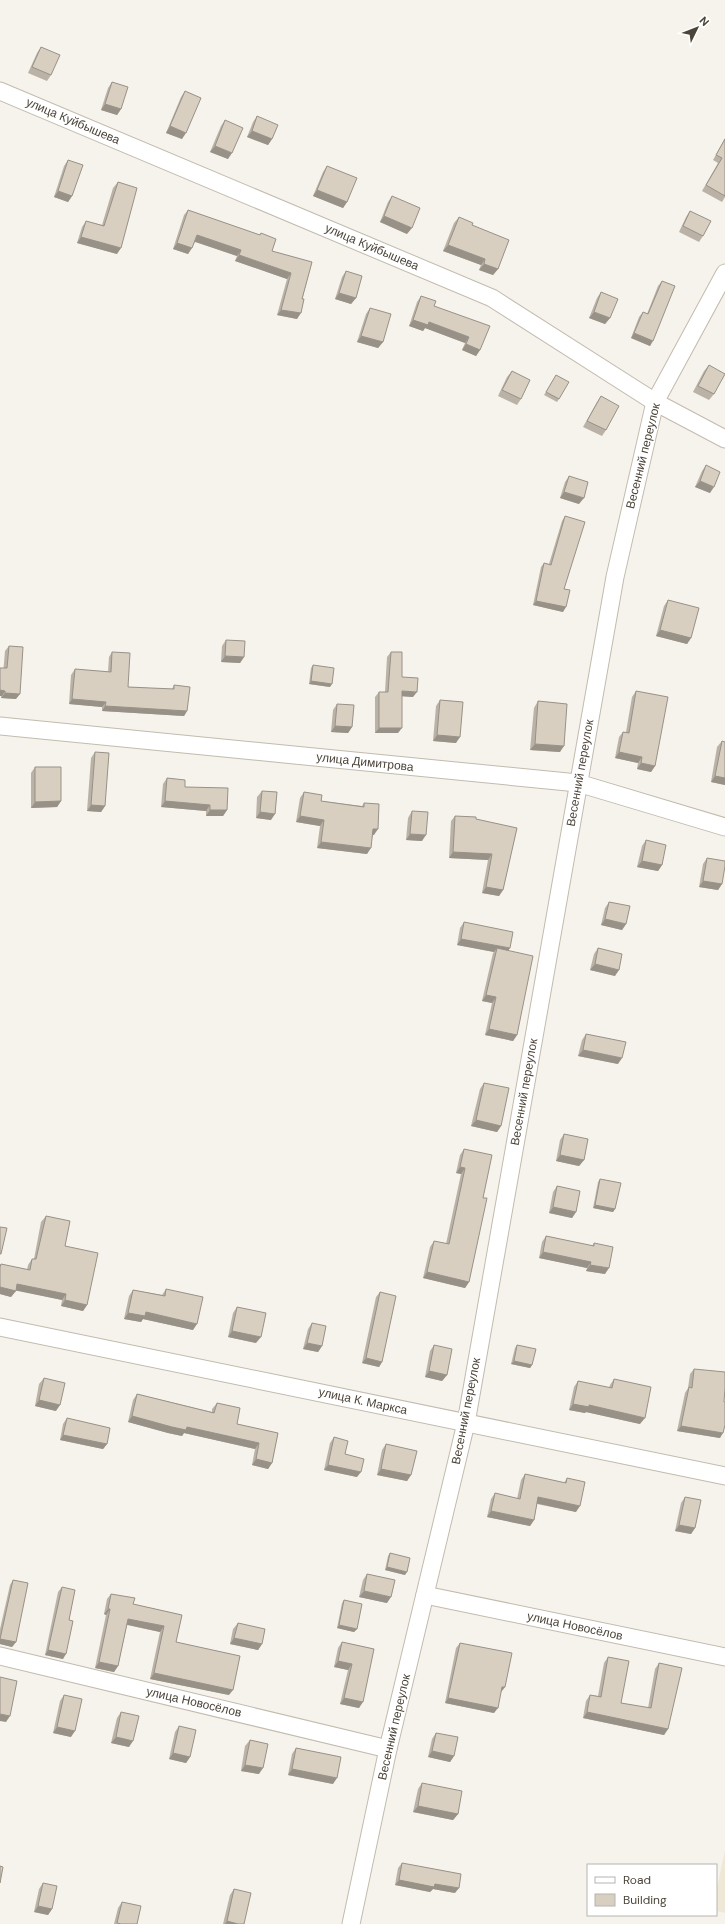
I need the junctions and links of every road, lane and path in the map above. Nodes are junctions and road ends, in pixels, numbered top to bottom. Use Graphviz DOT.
graph roads {
  1 [pos="0,91"];
  2 [pos="725,273"];
  3 [pos="655,402"];
  4 [pos="725,439"];
  5 [pos="0,726"];
  6 [pos="578,783"];
  7 [pos="725,827"];
  8 [pos="0,1327"];
  9 [pos="466,1423"];
  10 [pos="725,1476"];
  11 [pos="425,1595"];
  12 [pos="0,1656"];
  13 [pos="725,1657"];
  14 [pos="388,1749"];
  15 [pos="351,1924"];
  1 -- 3 [label="street, улица Куйбышева"];
  2 -- 3 [label="street, Весенний переулок"];
  3 -- 4 [label="street, улица Куйбышева"];
  3 -- 6 [label="street, Весенний переулок"];
  5 -- 6 [label="street, улица Димитрова"];
  6 -- 7 [label="street, улица Димитрова"];
  6 -- 9 [label="street, Весенний переулок"];
  8 -- 9 [label="street, улица К. Маркса"];
  9 -- 10 [label="street, улица К. Маркса"];
  9 -- 11 [label="street, Весенний переулок"];
  11 -- 13 [label="street, улица Новосёлов"];
  11 -- 14 [label="street, Весенний переулок"];
  12 -- 14 [label="street, улица Новосёлов"];
  14 -- 15 [label="street, Весенний переулок"];
}
